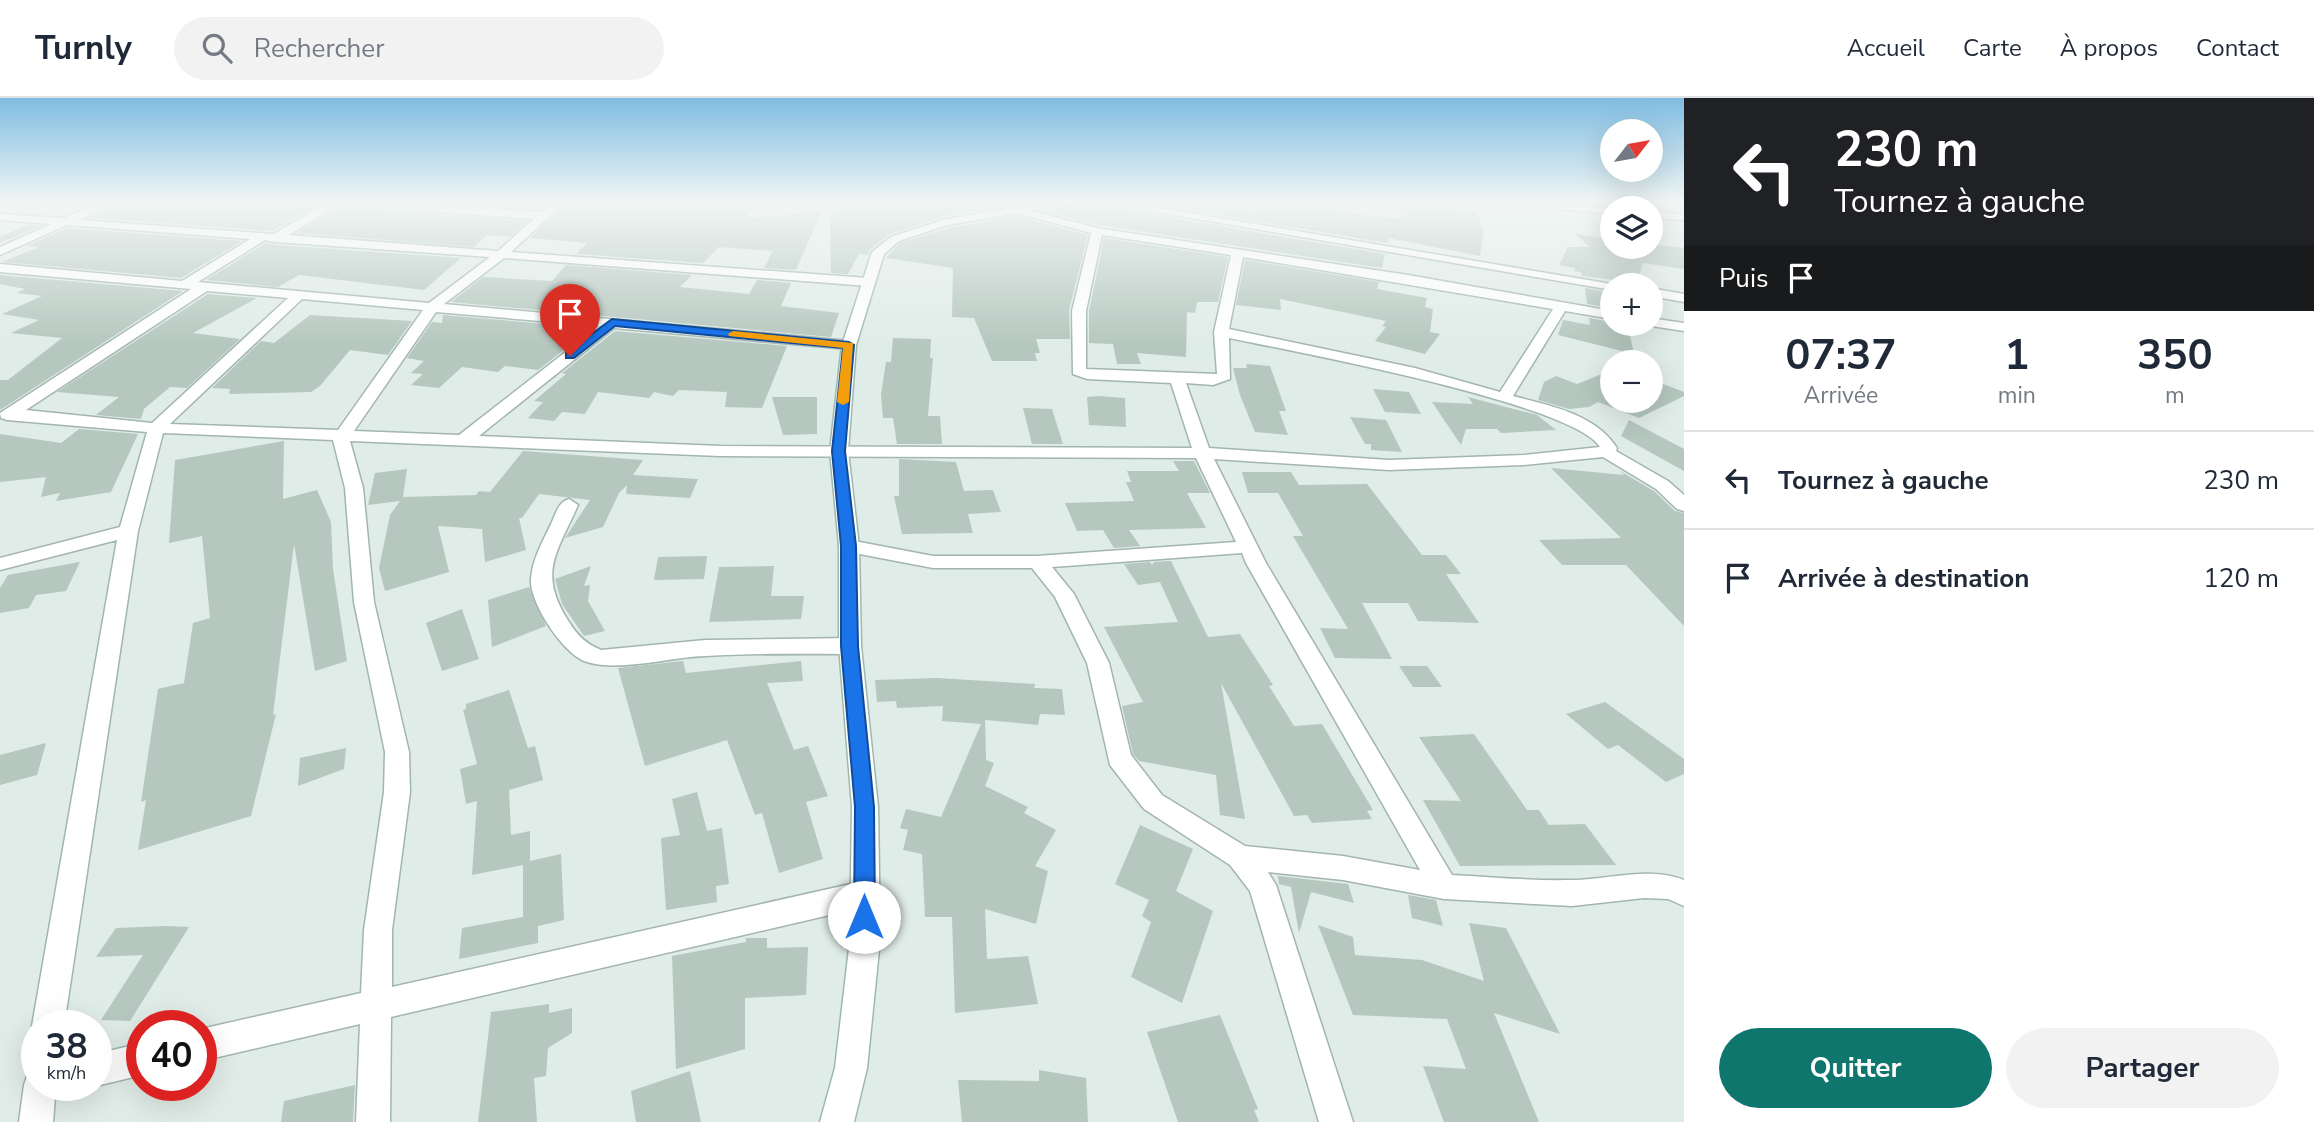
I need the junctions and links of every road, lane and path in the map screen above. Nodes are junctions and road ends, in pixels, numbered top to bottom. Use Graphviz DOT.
graph roads {
  1 [pos="243,249"];
  2 [pos="404,249"];
  3 [pos="507,249"];
  4 [pos="882,249"];
  5 [pos="1093,249"];
  6 [pos="1205,249"];
  7 [pos="1387,249"];
  8 [pos="1237,254"];
  9 [pos="499,256"];
  10 [pos="0,268"];
  11 [pos="868,282"];
  12 [pos="186,284"];
  13 [pos="1600,284"];
  14 [pos="205,286"];
  15 [pos="1663,294"];
  16 [pos="299,295"];
  17 [pos="1684,298"];
  18 [pos="432,307"];
  19 [pos="1561,307"];
  20 [pos="1600,313"];
  21 [pos="612,322"];
  22 [pos="1663,324"];
  23 [pos="1684,327"];
  24 [pos="1222,332"];
  25 [pos="849,345"];
  26 [pos="1177,379"];
  27 [pos="1504,398"];
  28 [pos="5,417"];
  29 [pos="156,428"];
  30 [pos="341,438"];
  31 [pos="465,439"];
  32 [pos="839,451"];
  33 [pos="1606,452"];
  34 [pos="1202,453"];
  35 [pos="569,505"];
  36 [pos="1684,505"];
  37 [pos="128,531"];
  38 [pos="849,546"];
  39 [pos="1248,547"];
  40 [pos="1037,562"];
  41 [pos="0,564"];
  42 [pos="850,646"];
  43 [pos="1240,857"];
  44 [pos="1444,887"];
  45 [pos="1684,893"];
  46 [pos="864,894"];
  47 [pos="376,1003"];
  48 [pos="51,1010"];
  49 [pos="217,1041"];
  50 [pos="38,1101"];
  51 [pos="36,1122"];
  52 [pos="373,1122"];
  53 [pos="837,1122"];
  54 [pos="1336,1122"];
  1 -- 12 [label="street"];
  2 -- 9 [label="street"];
  3 -- 9 [label="street"];
  4 -- 11 [label="street"];
  5 -- 26 [label="street"];
  6 -- 8 [label="street"];
  7 -- 13 [label="street"];
  8 -- 19 [label="street"];
  8 -- 24 [label="street"];
  9 -- 11 [label="street"];
  9 -- 18 [label="street"];
  10 -- 12 [label="street"];
  11 -- 25 [label="street"];
  12 -- 14 [label="street"];
  14 -- 16 [label="street"];
  14 -- 28 [label="street"];
  15 -- 17 [label="street"];
  16 -- 18 [label="street"];
  16 -- 29 [label="street"];
  18 -- 21 [label="street"];
  18 -- 30 [label="street"];
  19 -- 20 [label="street"];
  19 -- 27 [label="street"];
  21 -- 25 [label="street"];
  21 -- 31 [label="street"];
  22 -- 23 [label="street"];
  24 -- 26 [label="street"];
  24 -- 27 [label="street"];
  25 -- 32 [label="street"];
  26 -- 34 [label="street"];
  27 -- 33 [label="street"];
  28 -- 29 [label="street"];
  29 -- 30 [label="street"];
  29 -- 37 [label="street"];
  30 -- 31 [label="street"];
  30 -- 47 [label="street"];
  31 -- 32 [label="street"];
  32 -- 34 [label="street"];
  32 -- 38 [label="street"];
  33 -- 34 [label="street"];
  33 -- 36 [label="street"];
  34 -- 39 [label="street"];
  35 -- 42 [label="street"];
  37 -- 41 [label="street"];
  37 -- 48 [label="street"];
  38 -- 40 [label="street"];
  38 -- 42 [label="street"];
  39 -- 40 [label="street"];
  39 -- 44 [label="street"];
  40 -- 43 [label="street"];
  42 -- 46 [label="street"];
  43 -- 44 [label="street"];
  43 -- 54 [label="street"];
  44 -- 45 [label="street"];
  46 -- 47 [label="street"];
  46 -- 53 [label="street"];
  47 -- 49 [label="street"];
  47 -- 52 [label="street"];
  50 -- 51 [label="street"];
}
